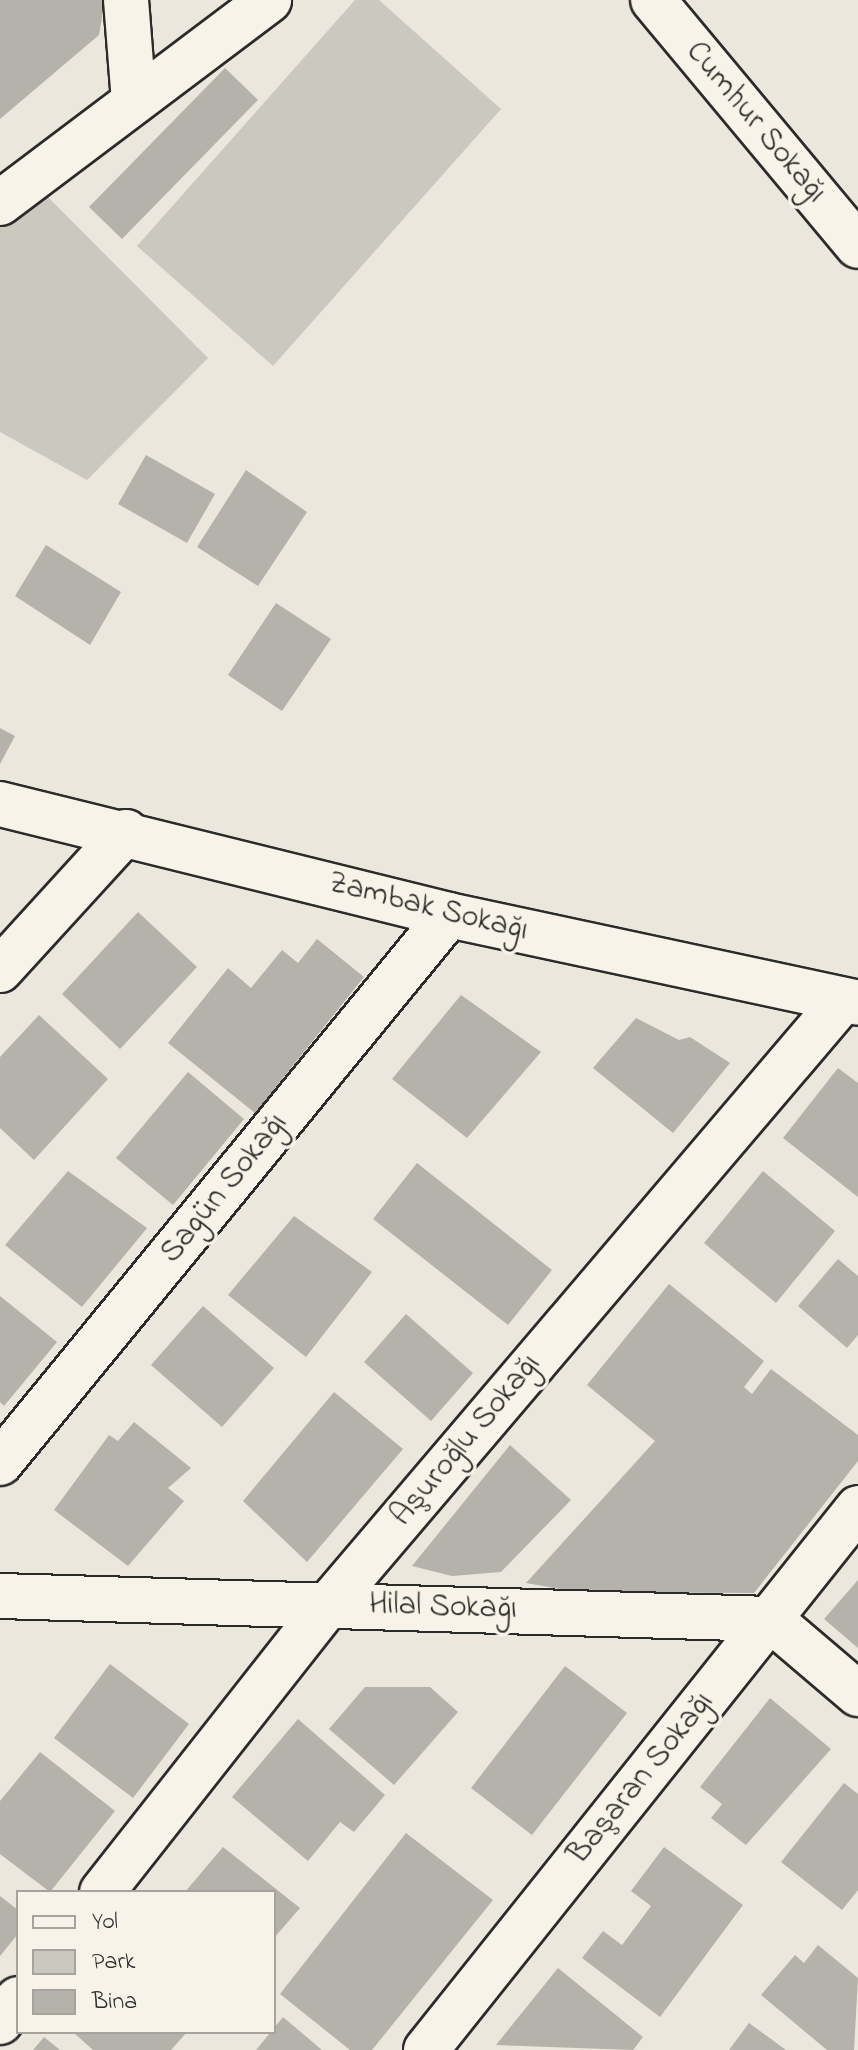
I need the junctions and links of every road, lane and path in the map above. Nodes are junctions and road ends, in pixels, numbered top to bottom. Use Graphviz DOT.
graph roads {
  1 [pos="126,0"];
  2 [pos="269,0"];
  3 [pos="653,0"];
  4 [pos="134,102"];
  5 [pos="0,203"];
  6 [pos="858,246"];
  7 [pos="0,804"];
  8 [pos="126,832"];
  9 [pos="449,915"];
  10 [pos="0,970"];
  11 [pos="850,1002"];
  12 [pos="0,1463"];
  13 [pos="858,1508"];
  14 [pos="0,1596"];
  15 [pos="329,1604"];
  16 [pos="770,1619"];
  17 [pos="858,1694"];
  18 [pos="104,1890"];
  19 [pos="16,2002"];
  20 [pos="0,2022"];
  21 [pos="426,2050"];
  1 -- 4 [label="street"];
  2 -- 4 [label="street"];
  3 -- 6 [label="street, Cumhur Sokağı"];
  4 -- 5 [label="street"];
  7 -- 8 [label="street, Zambak Sokağı"];
  8 -- 9 [label="street, Zambak Sokağı"];
  8 -- 10 [label="street"];
  9 -- 11 [label="street, Zambak Sokağı"];
  9 -- 12 [label="street, Sagün Sokağı"];
  11 -- 15 [label="street, Aşuroğlu Sokağı"];
  13 -- 16 [label="street, Başaran Sokağı"];
  14 -- 15 [label="street, Hilal Sokağı"];
  15 -- 16 [label="street, Hilal Sokağı"];
  15 -- 18 [label="street, Aşuroğlu Sokağı"];
  16 -- 17 [label="street"];
  16 -- 21 [label="street, Başaran Sokağı"];
  19 -- 20 [label="street"];
}
